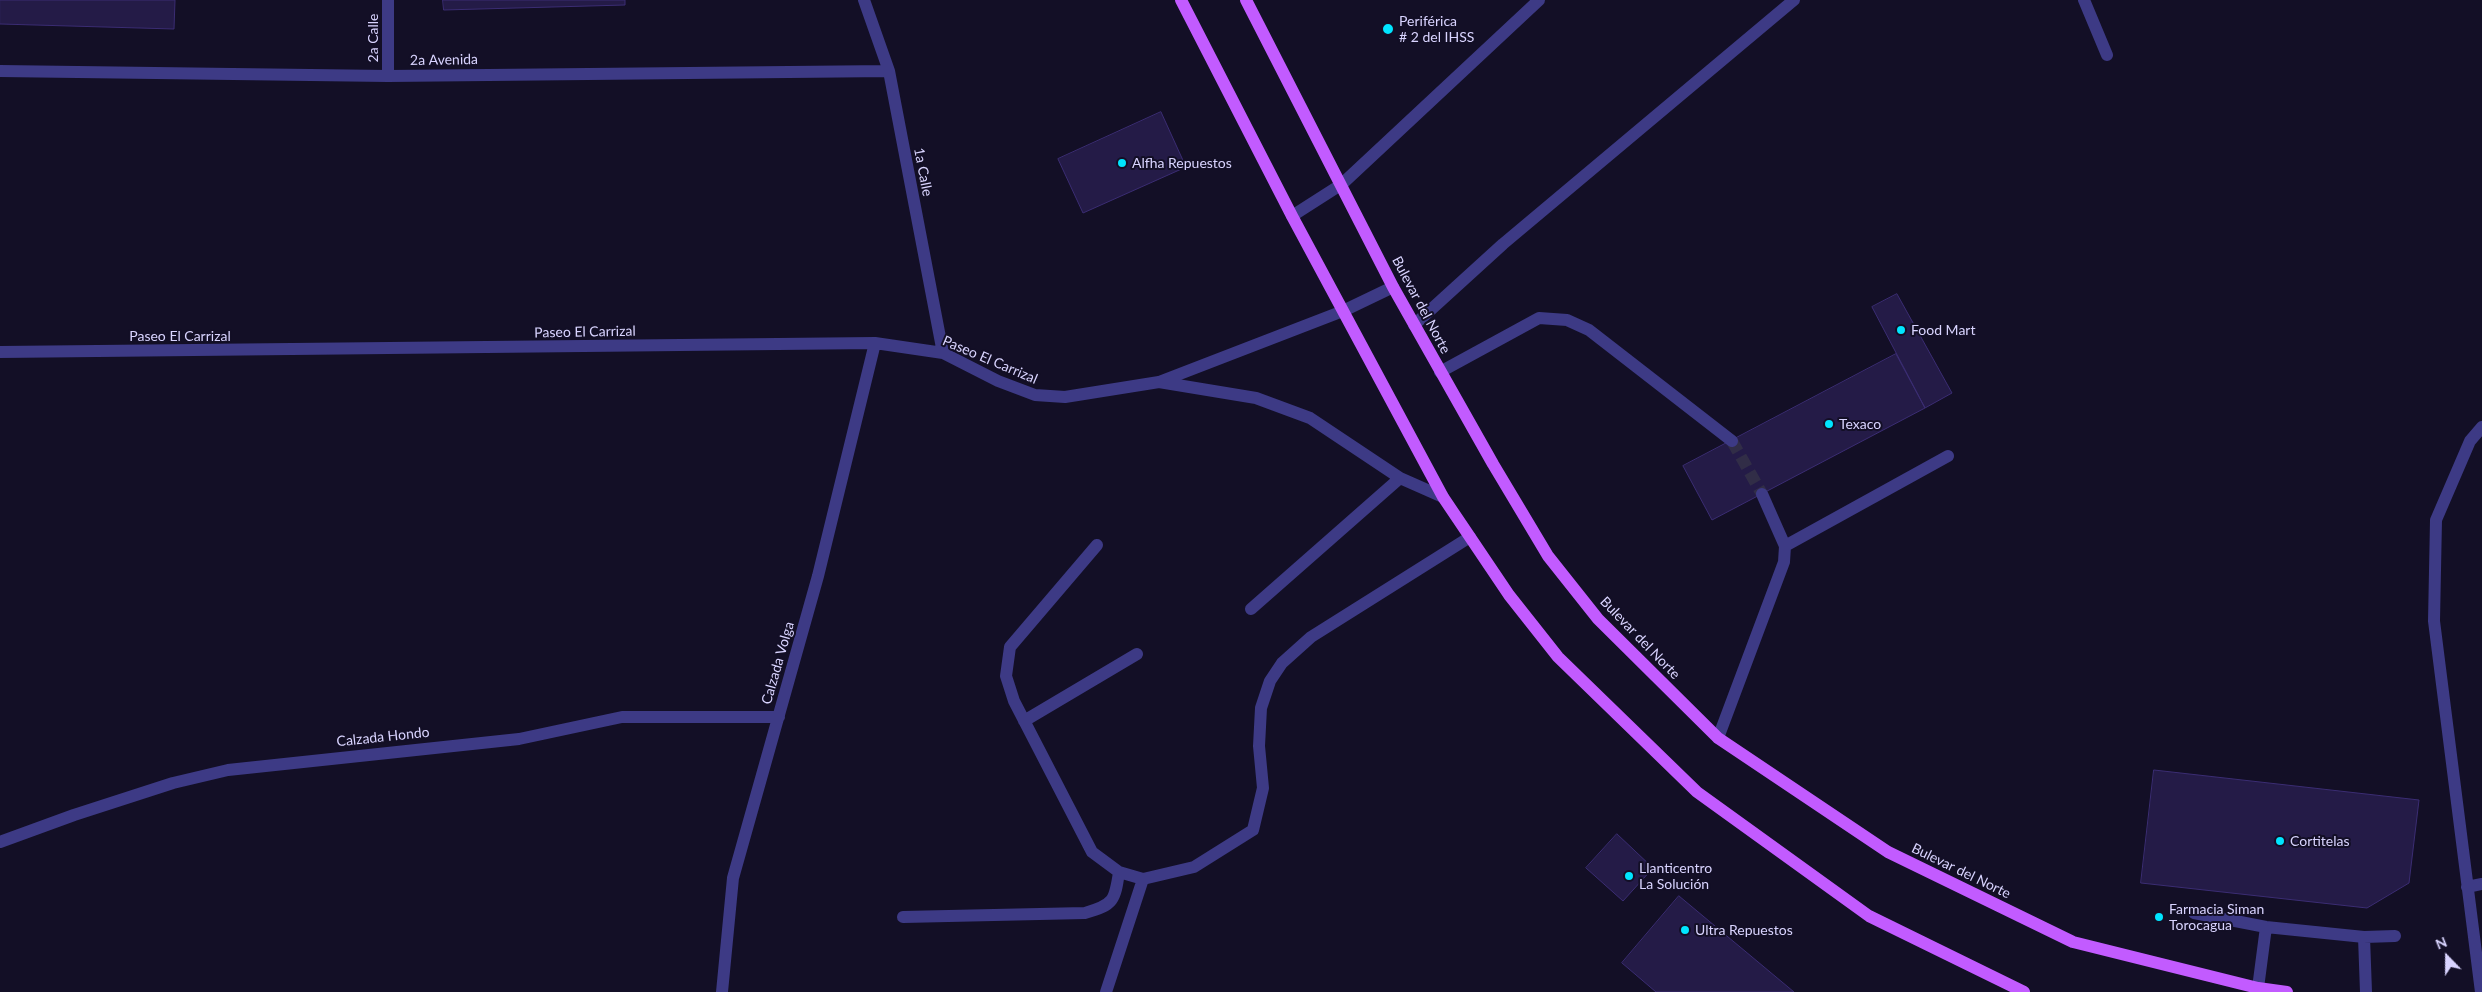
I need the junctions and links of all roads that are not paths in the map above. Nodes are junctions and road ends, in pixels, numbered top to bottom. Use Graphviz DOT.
graph roads {
  1 [pos="388,0"];
  2 [pos="864,0"];
  3 [pos="1181,0"];
  4 [pos="1246,0"];
  5 [pos="1539,0"];
  6 [pos="1794,0"];
  7 [pos="2084,0"];
  8 [pos="2107,55"];
  9 [pos="0,71"];
  10 [pos="889,71"];
  11 [pos="388,76"];
  12 [pos="1342,184"];
  13 [pos="1292,216"];
  14 [pos="1393,287"];
  15 [pos="1343,311"];
  16 [pos="1414,325"];
  17 [pos="875,343"];
  18 [pos="0,352"];
  19 [pos="942,353"];
  20 [pos="1440,372"];
  21 [pos="1159,382"];
  22 [pos="2482,427"];
  23 [pos="1732,441"];
  24 [pos="1948,456"];
  25 [pos="1400,478"];
  26 [pos="1762,494"];
  27 [pos="1443,497"];
  28 [pos="1470,537"];
  29 [pos="1097,545"];
  30 [pos="1785,546"];
  31 [pos="1251,608"];
  32 [pos="1137,654"];
  33 [pos="779,717"];
  34 [pos="1024,721"];
  35 [pos="1718,738"];
  36 [pos="0,842"];
  37 [pos="1119,872"];
  38 [pos="1143,878"];
  39 [pos="2482,884"];
  40 [pos="2468,887"];
  41 [pos="2194,913"];
  42 [pos="903,917"];
  43 [pos="2266,927"];
  44 [pos="2395,936"];
  45 [pos="2364,937"];
  46 [pos="2258,988"];
  47 [pos="722,992"];
  48 [pos="1106,992"];
  49 [pos="2024,992"];
  50 [pos="2287,992"];
  51 [pos="2366,992"];
  52 [pos="2481,992"];
  1 -- 11 [label="street, 2a Calle"];
  2 -- 10 [label="street, 1a Calle"];
  3 -- 13 [label="main road"];
  4 -- 12 [label="main road, Bulevar del Norte"];
  5 -- 12 [label="street"];
  6 -- 16 [label="street"];
  7 -- 8 [label="street"];
  9 -- 11 [label="street, 2a Avenida"];
  10 -- 11 [label="street, 2a Avenida"];
  10 -- 19 [label="street, 1a Calle"];
  12 -- 13 [label="street"];
  12 -- 14 [label="main road, Bulevar del Norte"];
  13 -- 15 [label="main road"];
  14 -- 15 [label="street, Paseo El Carrizal"];
  14 -- 16 [label="main road, Bulevar del Norte"];
  15 -- 21 [label="street, Paseo El Carrizal"];
  15 -- 27 [label="main road"];
  16 -- 20 [label="main road, Bulevar del Norte"];
  17 -- 18 [label="street, Paseo El Carrizal"];
  17 -- 19 [label="street, Paseo El Carrizal"];
  17 -- 33 [label="street, Calzada Volga"];
  19 -- 21 [label="street, Paseo El Carrizal"];
  20 -- 23 [label="street"];
  20 -- 35 [label="main road, Bulevar del Norte"];
  21 -- 25 [label="street, Paseo El Carrizal"];
  22 -- 40 [label="street"];
  24 -- 30 [label="street"];
  25 -- 27 [label="street, Paseo El Carrizal"];
  25 -- 31 [label="street"];
  26 -- 30 [label="street"];
  27 -- 28 [label="main road"];
  28 -- 38 [label="street"];
  28 -- 49 [label="main road"];
  29 -- 34 [label="street"];
  30 -- 35 [label="street"];
  32 -- 34 [label="street"];
  33 -- 36 [label="street, Calzada Hondo"];
  33 -- 47 [label="street, Calzada Volga"];
  34 -- 37 [label="street"];
  35 -- 46 [label="main road, Bulevar del Norte"];
  37 -- 38 [label="street"];
  37 -- 42 [label="street"];
  38 -- 48 [label="street"];
  39 -- 40 [label="street"];
  40 -- 52 [label="street"];
  41 -- 43 [label="street"];
  43 -- 45 [label="street"];
  43 -- 46 [label="street"];
  44 -- 45 [label="street"];
  45 -- 51 [label="street"];
  46 -- 50 [label="main road, Bulevar del Norte"];
}
